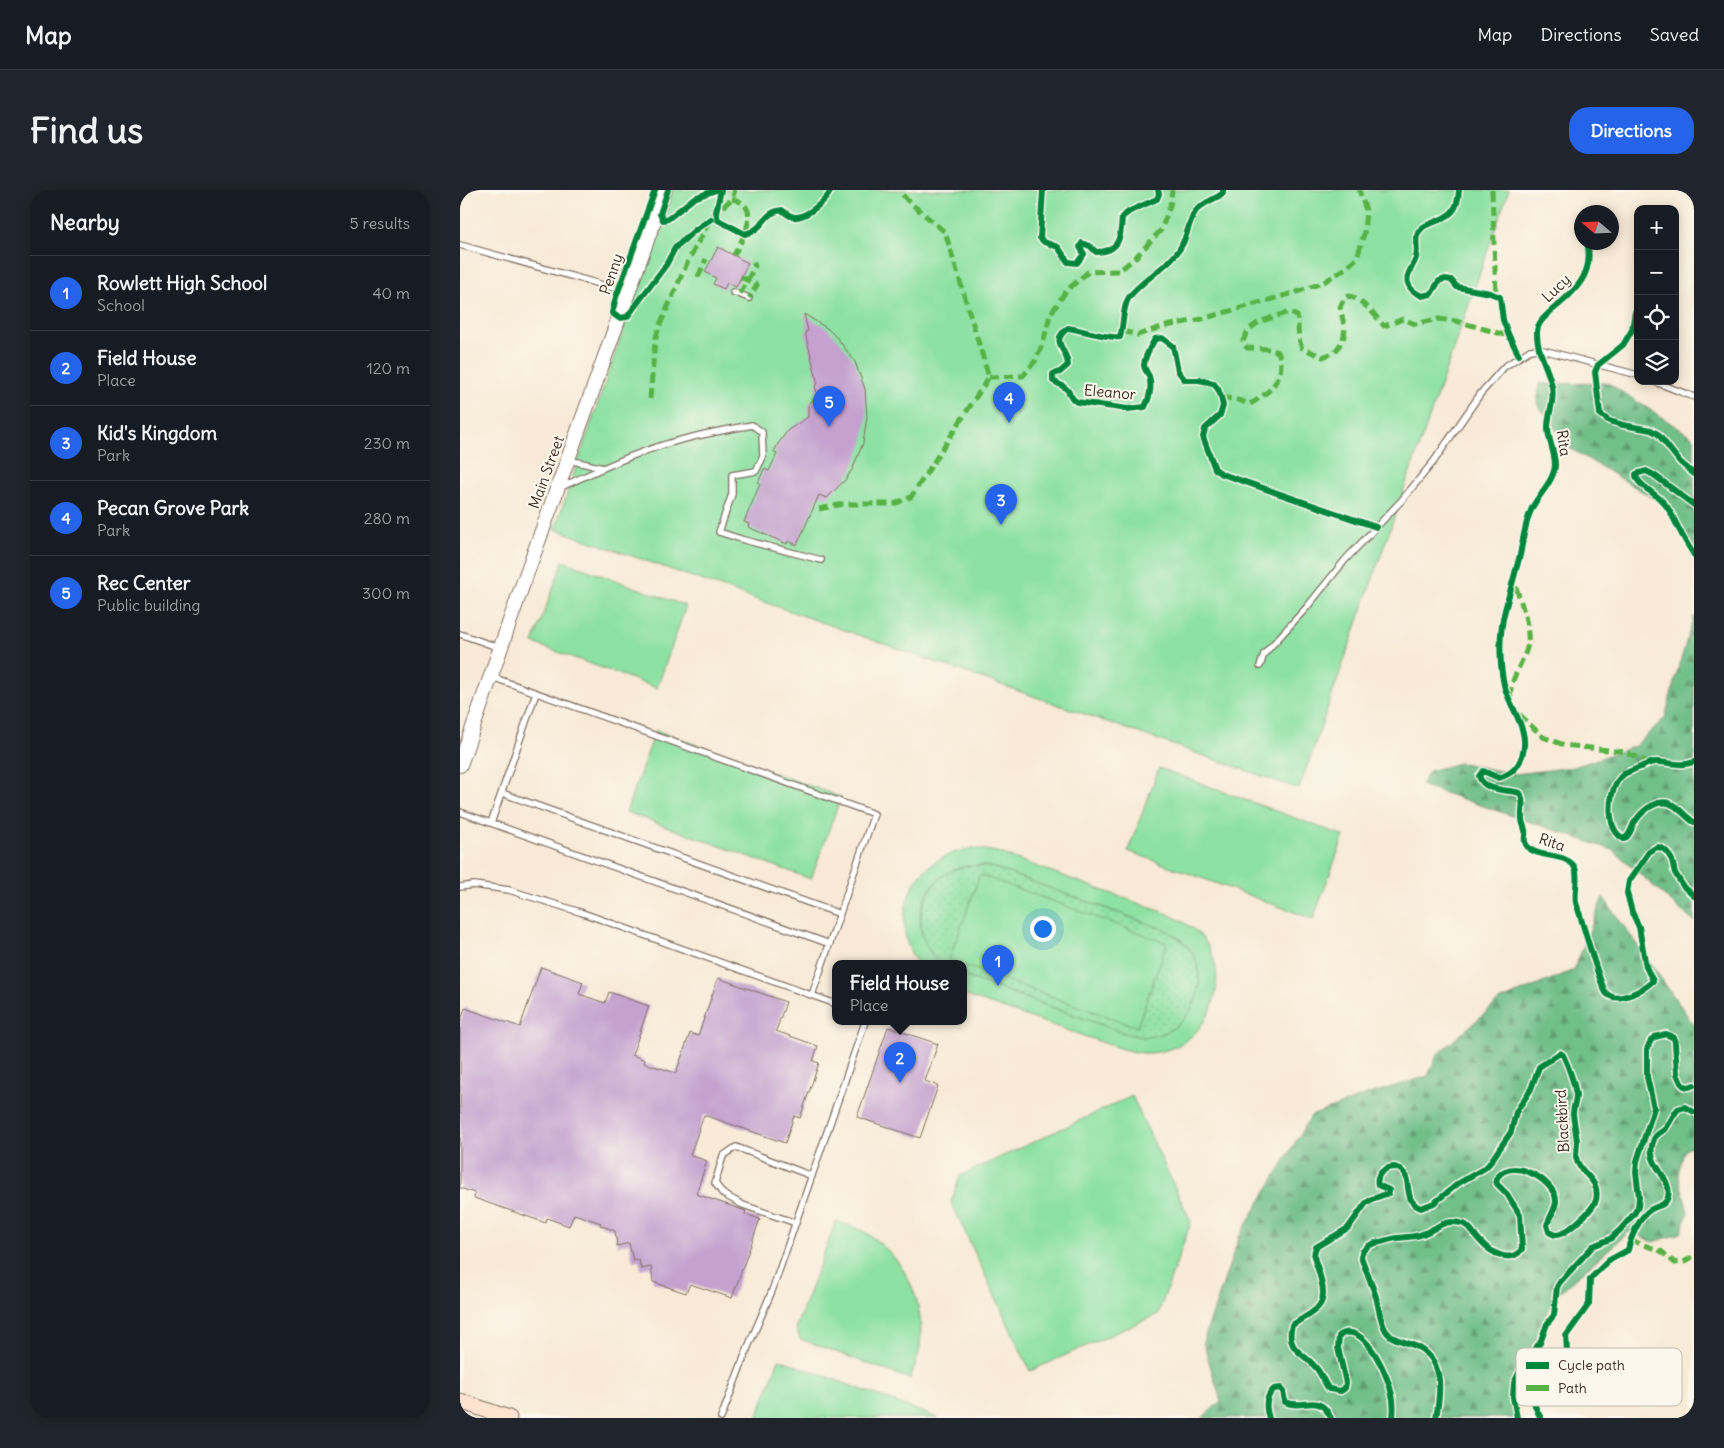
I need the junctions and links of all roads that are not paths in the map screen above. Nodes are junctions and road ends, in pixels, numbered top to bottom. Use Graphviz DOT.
graph roads {
  1 [pos="665,190"];
  2 [pos="460,245"];
  3 [pos="628,292"];
  4 [pos="733,292"];
  5 [pos="749,298"];
  6 [pos="1634,374"];
  7 [pos="1663,385"];
  8 [pos="1694,398"];
  9 [pos="568,460"];
  10 [pos="603,468"];
  11 [pos="557,489"];
  12 [pos="821,560"];
  13 [pos="460,634"];
  14 [pos="500,648"];
  15 [pos="1260,666"];
  16 [pos="491,676"];
  17 [pos="536,692"];
  18 [pos="460,765"];
  19 [pos="502,793"];
  20 [pos="460,812"];
  21 [pos="491,823"];
  22 [pos="460,887"];
  23 [pos="840,914"];
  24 [pos="830,944"];
  25 [pos="812,995"];
  26 [pos="832,1002"];
  27 [pos="865,1025"];
  28 [pos="812,1176"];
  29 [pos="796,1223"];
  30 [pos="460,1400"];
  31 [pos="509,1418"];
  32 [pos="721,1418"];
  1 -- 3 [label="street, Main Street"];
  2 -- 3 [label="lane"];
  3 -- 9 [label="street, Main Street"];
  4 -- 5 [label="lane"];
  6 -- 15 [label="lane"];
  7 -- 8 [label="lane"];
  9 -- 10 [label="lane"];
  9 -- 11 [label="street, Main Street"];
  10 -- 11 [label="lane"];
  10 -- 12 [label="lane"];
  11 -- 14 [label="street, Main Street"];
  13 -- 14 [label="lane"];
  14 -- 16 [label="street, Main Street"];
  16 -- 17 [label="lane"];
  16 -- 18 [label="street, Main Street"];
  17 -- 19 [label="lane"];
  17 -- 23 [label="lane"];
  19 -- 21 [label="lane"];
  19 -- 23 [label="lane"];
  20 -- 21 [label="lane"];
  21 -- 24 [label="lane"];
  22 -- 25 [label="lane"];
  23 -- 24 [label="lane"];
  24 -- 25 [label="lane"];
  25 -- 26 [label="lane"];
  27 -- 28 [label="lane"];
  28 -- 29 [label="lane"];
  28 -- 29 [label="lane"];
  29 -- 32 [label="lane"];
  30 -- 31 [label="main road"];
}
